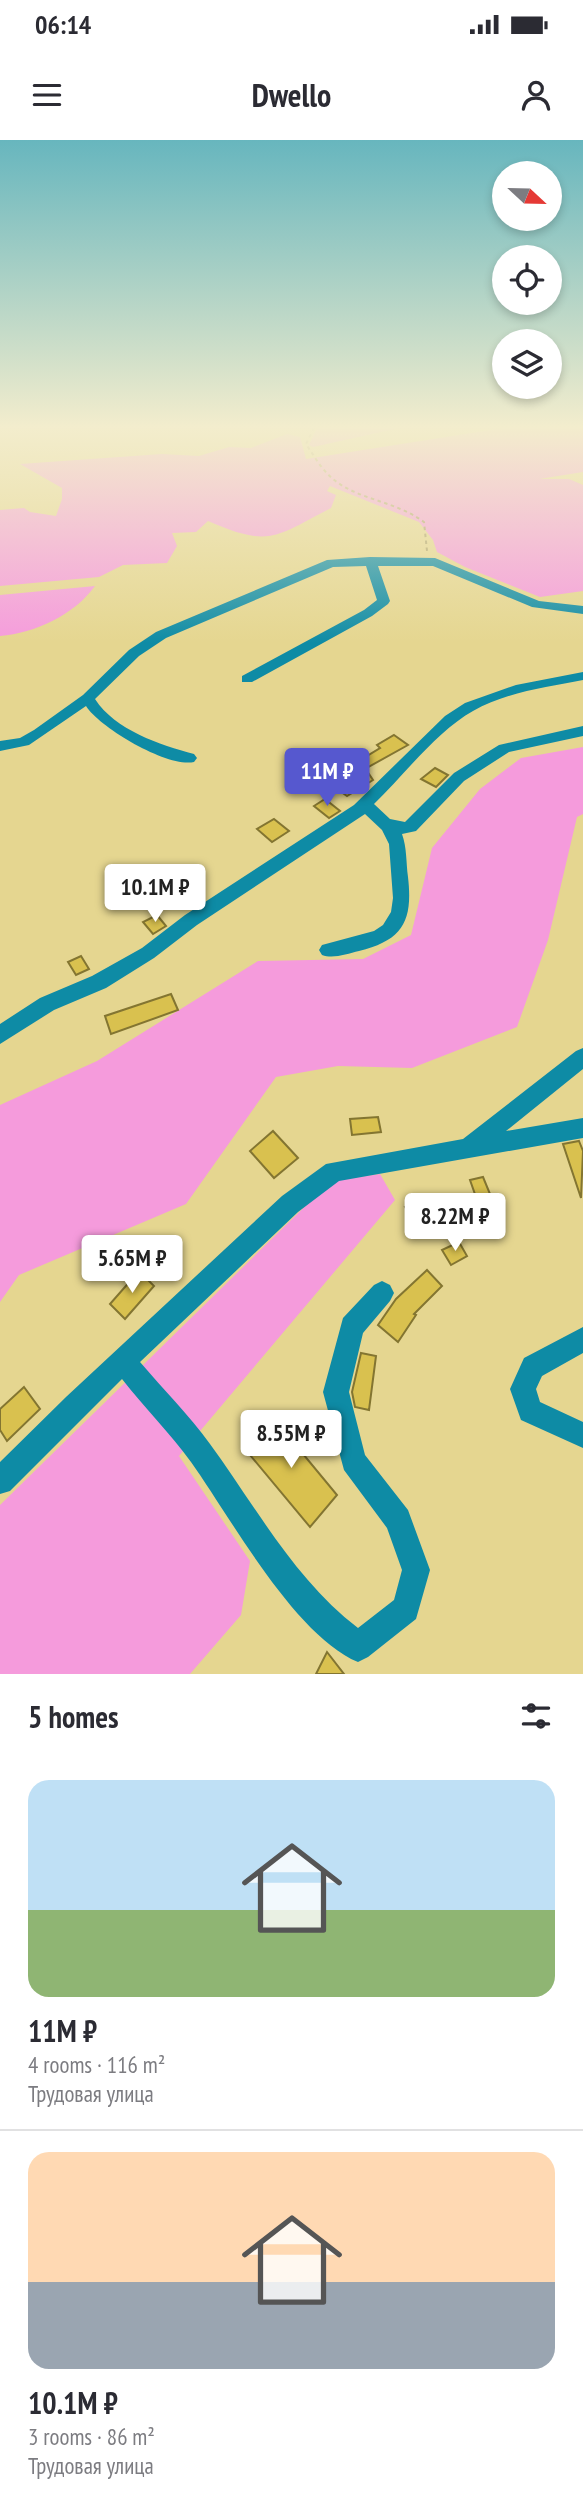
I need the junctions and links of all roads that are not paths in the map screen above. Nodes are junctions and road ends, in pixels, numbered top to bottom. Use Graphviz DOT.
graph roads {
  1 [pos="370,561"];
  2 [pos="583,610"];
  3 [pos="583,676"];
  4 [pos="247,679"];
  5 [pos="88,698"];
  6 [pos="583,731"];
  7 [pos="0,746"];
  8 [pos="189,758"];
  9 [pos="365,804"];
  10 [pos="389,827"];
  11 [pos="328,950"];
  12 [pos="0,1035"];
  13 [pos="583,1057"];
  14 [pos="583,1128"];
  15 [pos="468,1148"];
  16 [pos="382,1293"];
  17 [pos="583,1339"];
  18 [pos="123,1362"];
  19 [pos="583,1435"];
  20 [pos="0,1481"];
  1 -- 2 [label="street"];
  1 -- 4 [label="street"];
  1 -- 5 [label="street"];
  3 -- 9 [label="street"];
  5 -- 7 [label="street"];
  5 -- 8 [label="street"];
  6 -- 10 [label="street"];
  9 -- 10 [label="street"];
  9 -- 12 [label="street"];
  10 -- 11 [label="street"];
  13 -- 15 [label="street"];
  14 -- 15 [label="street"];
  15 -- 18 [label="street"];
  16 -- 18 [label="street"];
  17 -- 19 [label="street"];
  18 -- 20 [label="street"];
}
